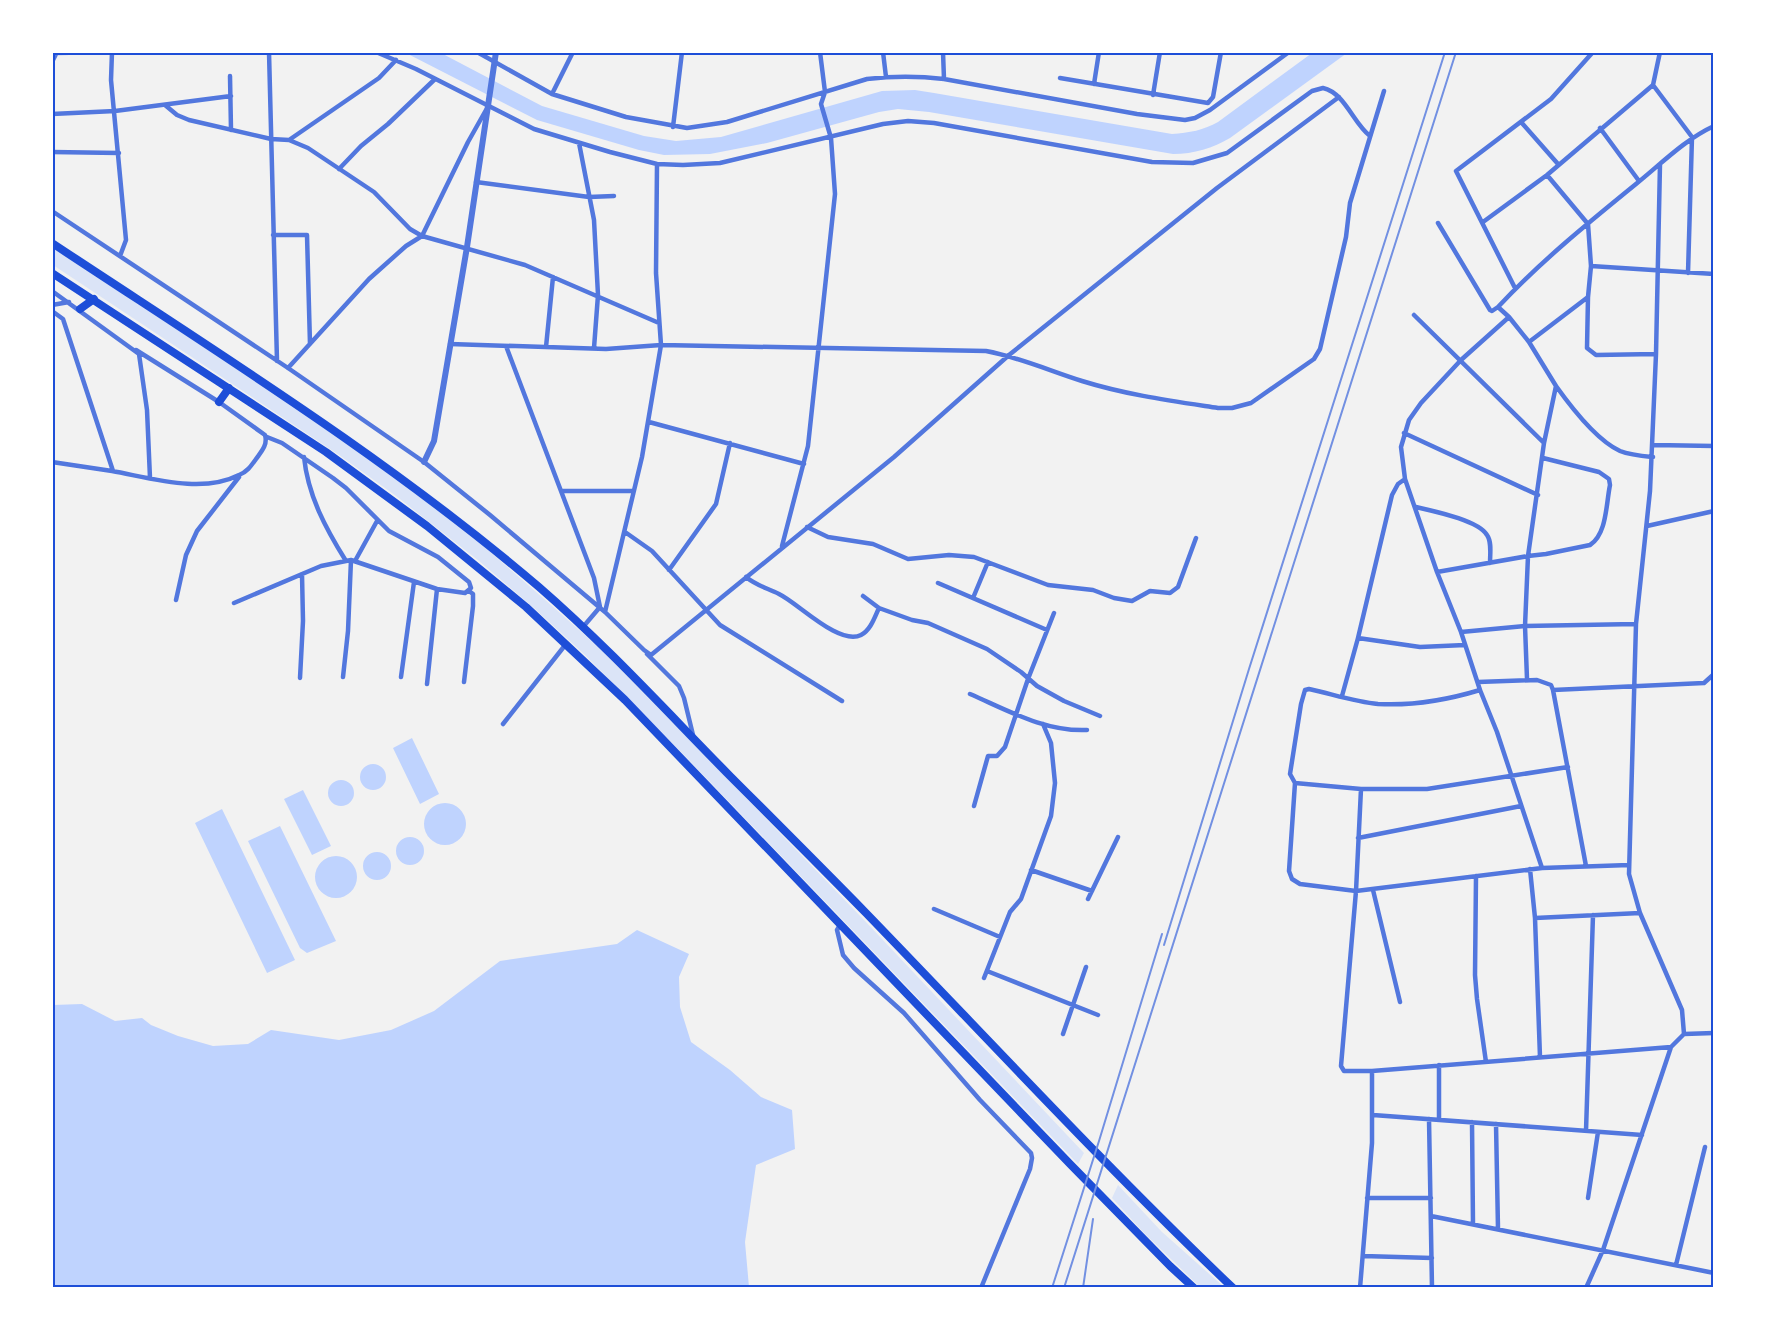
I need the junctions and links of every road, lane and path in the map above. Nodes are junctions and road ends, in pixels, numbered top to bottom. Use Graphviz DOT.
graph roads {
  1 [pos="124,52"];
  2 [pos="269,52"];
  3 [pos="376,52"];
  4 [pos="477,52"];
  5 [pos="496,52"];
  6 [pos="573,52"];
  7 [pos="682,52"];
  8 [pos="820,52"];
  9 [pos="883,52"];
  10 [pos="943,52"];
  11 [pos="1099,52"];
  12 [pos="1160,52"];
  13 [pos="1221,52"];
  14 [pos="1289,52"];
  15 [pos="1593,52"];
  16 [pos="1660,52"];
  17 [pos="54,53"];
  18 [pos="112,53"];
  19 [pos="396,60"];
  20 [pos="52,62"];
  21 [pos="494,63"];
  22 [pos="230,76"];
  23 [pos="886,77"];
  24 [pos="1060,78"];
  25 [pos="944,79"];
  26 [pos="434,80"];
  27 [pos="1094,84"];
  28 [pos="1653,85"];
  29 [pos="1384,91"];
  30 [pos="825,92"];
  31 [pos="552,94"];
  32 [pos="1153,95"];
  33 [pos="231,96"];
  34 [pos="1339,97"];
  35 [pos="165,105"];
  36 [pos="487,108"];
  37 [pos="115,111"];
  38 [pos="52,114"];
  39 [pos="1521,122"];
  40 [pos="1713,126"];
  41 [pos="673,127"];
  42 [pos="1600,128"];
  43 [pos="231,130"];
  44 [pos="1370,136"];
  45 [pos="1692,137"];
  46 [pos="831,138"];
  47 [pos="271,139"];
  48 [pos="289,141"];
  49 [pos="579,143"];
  50 [pos="52,152"];
  51 [pos="119,153"];
  52 [pos="657,164"];
  53 [pos="1558,164"];
  54 [pos="1660,164"];
  55 [pos="339,170"];
  56 [pos="1547,175"];
  57 [pos="1639,181"];
  58 [pos="476,182"];
  59 [pos="614,196"];
  60 [pos="589,197"];
  61 [pos="52,211"];
  62 [pos="1483,222"];
  63 [pos="1438,223"];
  64 [pos="1588,224"];
  65 [pos="273,236"];
  66 [pos="422,236"];
  67 [pos="52,243"];
  68 [pos="467,247"];
  69 [pos="120,256"];
  70 [pos="1591,266"];
  71 [pos="1659,270"];
  72 [pos="52,273"];
  73 [pos="1688,273"];
  74 [pos="1713,274"];
  75 [pos="553,277"];
  76 [pos="1515,288"];
  77 [pos="52,291"];
  78 [pos="598,295"];
  79 [pos="1588,297"];
  80 [pos="94,299"];
  81 [pos="69,302"];
  82 [pos="52,305"];
  83 [pos="1498,307"];
  84 [pos="80,309"];
  85 [pos="52,311"];
  86 [pos="1414,315"];
  87 [pos="1509,317"];
  88 [pos="659,322"];
  89 [pos="1529,342"];
  90 [pos="310,344"];
  91 [pos="450,344"];
  92 [pos="661,345"];
  93 [pos="506,346"];
  94 [pos="546,347"];
  95 [pos="594,348"];
  96 [pos="819,348"];
  97 [pos="136,350"];
  98 [pos="1656,354"];
  99 [pos="1009,355"];
  100 [pos="1461,360"];
  101 [pos="277,361"];
  102 [pos="288,368"];
  103 [pos="1556,387"];
  104 [pos="229,388"];
  105 [pos="219,402"];
  106 [pos="649,422"];
  107 [pos="1404,434"];
  108 [pos="267,437"];
  109 [pos="730,443"];
  110 [pos="1544,443"];
  111 [pos="1654,446"];
  112 [pos="1713,446"];
  113 [pos="304,457"];
  114 [pos="1653,457"];
  115 [pos="1543,458"];
  116 [pos="52,462"];
  117 [pos="424,462"];
  118 [pos="804,464"];
  119 [pos="113,471"];
  120 [pos="240,475"];
  121 [pos="150,478"];
  122 [pos="1406,479"];
  123 [pos="562,491"];
  124 [pos="634,491"];
  125 [pos="1538,495"];
  126 [pos="1416,507"];
  127 [pos="1713,511"];
  128 [pos="377,521"];
  129 [pos="807,526"];
  130 [pos="1647,526"];
  131 [pos="625,532"];
  132 [pos="1196,538"];
  133 [pos="782,547"];
  134 [pos="1528,556"];
  135 [pos="351,561"];
  136 [pos="988,562"];
  137 [pos="1490,563"];
  138 [pos="669,570"];
  139 [pos="1437,572"];
  140 [pos="302,574"];
  141 [pos="746,577"];
  142 [pos="414,582"];
  143 [pos="938,583"];
  144 [pos="437,590"];
  145 [pos="469,591"];
  146 [pos="863,596"];
  147 [pos="973,598"];
  148 [pos="176,600"];
  149 [pos="234,603"];
  150 [pos="600,607"];
  151 [pos="879,608"];
  152 [pos="706,610"];
  153 [pos="605,612"];
  154 [pos="1054,613"];
  155 [pos="1636,624"];
  156 [pos="1525,626"];
  157 [pos="583,627"];
  158 [pos="1047,630"];
  159 [pos="1461,632"];
  160 [pos="1358,638"];
  161 [pos="567,644"];
  162 [pos="1465,645"];
  163 [pos="648,654"];
  164 [pos="1713,674"];
  165 [pos="401,676"];
  166 [pos="343,677"];
  167 [pos="300,678"];
  168 [pos="1028,679"];
  169 [pos="1527,680"];
  170 [pos="464,682"];
  171 [pos="1478,682"];
  172 [pos="427,684"];
  173 [pos="1635,686"];
  174 [pos="1480,690"];
  175 [pos="1553,690"];
  176 [pos="970,694"];
  177 [pos="1342,696"];
  178 [pos="842,701"];
  179 [pos="1016,714"];
  180 [pos="1100,716"];
  181 [pos="503,724"];
  182 [pos="1043,724"];
  183 [pos="1087,730"];
  184 [pos="694,739"];
  185 [pos="1568,767"];
  186 [pos="1512,775"];
  187 [pos="1295,783"];
  188 [pos="1361,789"];
  189 [pos="975,806"];
  190 [pos="1521,806"];
  191 [pos="1118,837"];
  192 [pos="1358,838"];
  193 [pos="1586,866"];
  194 [pos="1629,866"];
  195 [pos="1542,868"];
  196 [pos="1530,869"];
  197 [pos="1031,870"];
  198 [pos="1476,876"];
  199 [pos="1373,890"];
  200 [pos="1092,891"];
  201 [pos="1356,891"];
  202 [pos="1088,899"];
  203 [pos="934,909"];
  204 [pos="1640,914"];
  205 [pos="1593,915"];
  206 [pos="1535,918"];
  207 [pos="840,925"];
  208 [pos="1000,937"];
  209 [pos="1086,967"];
  210 [pos="987,971"];
  211 [pos="984,978"];
  212 [pos="1400,1002"];
  213 [pos="1072,1005"];
  214 [pos="1098,1015"];
  215 [pos="1713,1033"];
  216 [pos="1063,1034"];
  217 [pos="1684,1034"];
  218 [pos="1671,1047"];
  219 [pos="1589,1053"];
  220 [pos="1540,1057"];
  221 [pos="1486,1062"];
  222 [pos="1439,1065"];
  223 [pos="1372,1071"];
  224 [pos="1373,1115"];
  225 [pos="1429,1119"];
  226 [pos="1439,1120"];
  227 [pos="1472,1122"];
  228 [pos="1496,1124"];
  229 [pos="1586,1131"];
  230 [pos="1598,1132"];
  231 [pos="1642,1135"];
  232 [pos="1705,1147"];
  233 [pos="1367,1198"];
  234 [pos="1431,1198"];
  235 [pos="1588,1198"];
  236 [pos="1431,1216"];
  237 [pos="1473,1224"];
  238 [pos="1498,1229"];
  239 [pos="1603,1250"];
  240 [pos="1363,1256"];
  241 [pos="1432,1258"];
  242 [pos="1676,1265"];
  243 [pos="1713,1273"];
  244 [pos="981,1287"];
  245 [pos="1194,1287"];
  246 [pos="1233,1287"];
  247 [pos="1360,1287"];
  248 [pos="1432,1287"];
  249 [pos="1441,1287"];
  250 [pos="1587,1287"];
  1 -- 18 [label="street"];
  2 -- 47 [label="street"];
  3 -- 19 [label="street"];
  4 -- 21 [label="street"];
  5 -- 21 [label="street"];
  6 -- 31 [label="street"];
  7 -- 41 [label="street"];
  8 -- 30 [label="street"];
  9 -- 23 [label="street"];
  10 -- 25 [label="street"];
  11 -- 27 [label="street"];
  12 -- 32 [label="street"];
  13 -- 32 [label="street"];
  14 -- 25 [label="street"];
  15 -- 39 [label="street"];
  16 -- 28 [label="street"];
  17 -- 18 [label="street"];
  17 -- 20 [label="street"];
  18 -- 37 [label="street"];
  19 -- 26 [label="street"];
  19 -- 48 [label="street"];
  21 -- 31 [label="street"];
  21 -- 36 [label="street"];
  22 -- 33 [label="street"];
  23 -- 25 [label="street"];
  23 -- 30 [label="street"];
  24 -- 27 [label="street"];
  26 -- 36 [label="street"];
  26 -- 55 [label="street"];
  27 -- 32 [label="street"];
  28 -- 42 [label="street"];
  28 -- 45 [label="street"];
  29 -- 44 [label="street"];
  30 -- 41 [label="street"];
  30 -- 46 [label="street"];
  31 -- 41 [label="street"];
  33 -- 35 [label="street"];
  33 -- 43 [label="street"];
  34 -- 44 [label="street"];
  34 -- 46 [label="street"];
  34 -- 99 [label="street"];
  35 -- 37 [label="street"];
  35 -- 43 [label="street"];
  36 -- 49 [label="street"];
  36 -- 58 [label="street"];
  36 -- 66 [label="street"];
  37 -- 38 [label="street"];
  37 -- 51 [label="street"];
  39 -- 53 [label="street"];
  39 -- 62 [label="street"];
  40 -- 45 [label="street"];
  42 -- 53 [label="street"];
  42 -- 57 [label="street"];
  43 -- 47 [label="street"];
  44 -- 99 [label="street"];
  45 -- 54 [label="street"];
  45 -- 73 [label="street"];
  46 -- 52 [label="street"];
  46 -- 96 [label="street"];
  47 -- 48 [label="street"];
  47 -- 65 [label="street"];
  48 -- 55 [label="street"];
  49 -- 52 [label="street"];
  49 -- 60 [label="street"];
  50 -- 51 [label="street"];
  51 -- 69 [label="street"];
  52 -- 88 [label="street"];
  53 -- 56 [label="street"];
  54 -- 57 [label="street"];
  54 -- 71 [label="street"];
  55 -- 66 [label="street"];
  56 -- 62 [label="street"];
  56 -- 64 [label="street"];
  57 -- 64 [label="street"];
  58 -- 60 [label="street"];
  58 -- 68 [label="street"];
  59 -- 60 [label="street"];
  60 -- 78 [label="street"];
  61 -- 69 [label="street"];
  62 -- 76 [label="street"];
  63 -- 83 [label="street"];
  64 -- 70 [label="street"];
  64 -- 76 [label="street"];
  65 -- 90 [label="street"];
  65 -- 101 [label="street"];
  66 -- 68 [label="street"];
  66 -- 90 [label="street"];
  67 -- 157 [label="highway"];
  68 -- 75 [label="street"];
  68 -- 91 [label="street"];
  69 -- 101 [label="street"];
  70 -- 71 [label="street"];
  70 -- 79 [label="street"];
  71 -- 73 [label="street"];
  71 -- 98 [label="street"];
  72 -- 80 [label="highway"];
  73 -- 74 [label="street"];
  75 -- 78 [label="street"];
  75 -- 94 [label="street"];
  76 -- 83 [label="street"];
  77 -- 81 [label="street"];
  78 -- 88 [label="street"];
  78 -- 95 [label="street"];
  79 -- 89 [label="street"];
  79 -- 98 [label="street"];
  80 -- 84 [label="highway"];
  80 -- 104 [label="highway"];
  81 -- 82 [label="street"];
  81 -- 84 [label="street"];
  83 -- 87 [label="street"];
  84 -- 97 [label="street"];
  85 -- 119 [label="street"];
  86 -- 100 [label="street"];
  87 -- 89 [label="street"];
  87 -- 100 [label="street"];
  88 -- 92 [label="street"];
  89 -- 103 [label="street"];
  90 -- 102 [label="street"];
  91 -- 93 [label="street"];
  91 -- 117 [label="street"];
  92 -- 95 [label="street"];
  92 -- 96 [label="street"];
  92 -- 106 [label="street"];
  93 -- 94 [label="street"];
  93 -- 123 [label="street"];
  94 -- 95 [label="street"];
  96 -- 99 [label="street"];
  96 -- 118 [label="street"];
  97 -- 105 [label="street"];
  97 -- 121 [label="street"];
  98 -- 111 [label="street"];
  99 -- 129 [label="street"];
  100 -- 107 [label="street"];
  100 -- 110 [label="street"];
  101 -- 102 [label="street"];
  102 -- 117 [label="street"];
  103 -- 110 [label="street"];
  103 -- 114 [label="street"];
  104 -- 105 [label="highway"];
  104 -- 161 [label="highway"];
  105 -- 108 [label="street"];
  106 -- 109 [label="street"];
  106 -- 124 [label="street"];
  107 -- 122 [label="street"];
  107 -- 125 [label="street"];
  108 -- 113 [label="street"];
  108 -- 120 [label="street"];
  109 -- 118 [label="street"];
  109 -- 138 [label="street"];
  110 -- 115 [label="street"];
  111 -- 112 [label="street"];
  111 -- 114 [label="street"];
  113 -- 128 [label="street"];
  113 -- 135 [label="street"];
  114 -- 130 [label="street"];
  115 -- 125 [label="street"];
  115 -- 134 [label="street"];
  116 -- 119 [label="street"];
  117 -- 150 [label="street"];
  118 -- 133 [label="street"];
  119 -- 121 [label="street"];
  120 -- 121 [label="street"];
  120 -- 148 [label="street"];
  122 -- 126 [label="street"];
  122 -- 160 [label="street"];
  123 -- 124 [label="street"];
  123 -- 150 [label="street"];
  124 -- 131 [label="street"];
  125 -- 134 [label="street"];
  126 -- 137 [label="street"];
  126 -- 139 [label="street"];
  127 -- 130 [label="street"];
  128 -- 135 [label="street"];
  128 -- 145 [label="street"];
  129 -- 133 [label="street"];
  129 -- 136 [label="street"];
  130 -- 155 [label="street"];
  131 -- 138 [label="street"];
  131 -- 153 [label="street"];
  132 -- 136 [label="street"];
  133 -- 141 [label="street"];
  134 -- 137 [label="street"];
  134 -- 156 [label="street"];
  135 -- 140 [label="street"];
  135 -- 142 [label="street"];
  135 -- 166 [label="street"];
  136 -- 147 [label="street"];
  137 -- 139 [label="street"];
  138 -- 152 [label="street"];
  139 -- 159 [label="street"];
  140 -- 149 [label="street"];
  140 -- 167 [label="street"];
  141 -- 151 [label="street"];
  141 -- 152 [label="street"];
  142 -- 144 [label="street"];
  142 -- 165 [label="street"];
  143 -- 147 [label="street"];
  144 -- 145 [label="street"];
  144 -- 172 [label="street"];
  145 -- 170 [label="street"];
  146 -- 151 [label="street"];
  147 -- 158 [label="street"];
  150 -- 153 [label="street"];
  150 -- 157 [label="street"];
  151 -- 168 [label="street"];
  152 -- 163 [label="street"];
  152 -- 178 [label="street"];
  153 -- 163 [label="street"];
  154 -- 158 [label="street"];
  155 -- 156 [label="street"];
  155 -- 173 [label="street"];
  156 -- 159 [label="street"];
  156 -- 169 [label="street"];
  157 -- 184 [label="highway"];
  158 -- 168 [label="street"];
  159 -- 162 [label="street"];
  160 -- 162 [label="street"];
  160 -- 177 [label="street"];
  161 -- 181 [label="street"];
  161 -- 207 [label="highway"];
  162 -- 171 [label="street"];
  163 -- 184 [label="street"];
  164 -- 173 [label="street"];
  168 -- 179 [label="street"];
  168 -- 180 [label="street"];
  169 -- 171 [label="street"];
  169 -- 175 [label="street"];
  171 -- 174 [label="street"];
  173 -- 175 [label="street"];
  173 -- 194 [label="street"];
  174 -- 177 [label="street"];
  174 -- 186 [label="street"];
  175 -- 185 [label="street"];
  176 -- 179 [label="street"];
  177 -- 187 [label="street"];
  179 -- 182 [label="street"];
  179 -- 189 [label="street"];
  182 -- 183 [label="street"];
  182 -- 197 [label="street"];
  184 -- 246 [label="highway"];
  185 -- 186 [label="street"];
  185 -- 193 [label="street"];
  186 -- 188 [label="street"];
  186 -- 190 [label="street"];
  187 -- 188 [label="street"];
  187 -- 201 [label="street"];
  188 -- 192 [label="street"];
  190 -- 192 [label="street"];
  190 -- 195 [label="street"];
  191 -- 200 [label="street"];
  192 -- 201 [label="street"];
  193 -- 194 [label="street"];
  193 -- 195 [label="street"];
  194 -- 204 [label="street"];
  195 -- 196 [label="street"];
  196 -- 198 [label="street"];
  196 -- 206 [label="street"];
  197 -- 200 [label="street"];
  197 -- 208 [label="street"];
  198 -- 199 [label="street"];
  198 -- 221 [label="street"];
  199 -- 201 [label="street"];
  199 -- 212 [label="street"];
  200 -- 202 [label="street"];
  201 -- 223 [label="street"];
  203 -- 208 [label="street"];
  204 -- 205 [label="street"];
  204 -- 217 [label="street"];
  205 -- 206 [label="street"];
  205 -- 219 [label="street"];
  206 -- 220 [label="street"];
  207 -- 244 [label="street"];
  207 -- 245 [label="highway"];
  208 -- 210 [label="street"];
  209 -- 213 [label="street"];
  210 -- 211 [label="street"];
  210 -- 213 [label="street"];
  213 -- 214 [label="street"];
  213 -- 216 [label="street"];
  215 -- 217 [label="street"];
  217 -- 218 [label="street"];
  218 -- 219 [label="street"];
  218 -- 231 [label="street"];
  219 -- 220 [label="street"];
  219 -- 229 [label="street"];
  220 -- 221 [label="street"];
  221 -- 222 [label="street"];
  222 -- 223 [label="street"];
  222 -- 226 [label="street"];
  223 -- 224 [label="street"];
  224 -- 225 [label="street"];
  224 -- 233 [label="street"];
  225 -- 226 [label="street"];
  225 -- 234 [label="street"];
  226 -- 227 [label="street"];
  227 -- 228 [label="street"];
  227 -- 237 [label="street"];
  228 -- 229 [label="street"];
  228 -- 238 [label="street"];
  229 -- 230 [label="street"];
  230 -- 231 [label="street"];
  230 -- 235 [label="street"];
  231 -- 239 [label="street"];
  232 -- 242 [label="street"];
  233 -- 234 [label="street"];
  233 -- 240 [label="street"];
  234 -- 236 [label="street"];
  236 -- 237 [label="street"];
  236 -- 241 [label="street"];
  237 -- 238 [label="street"];
  238 -- 239 [label="street"];
  239 -- 242 [label="street"];
  239 -- 250 [label="street"];
  240 -- 241 [label="street"];
  240 -- 247 [label="street"];
  241 -- 248 [label="street"];
  242 -- 243 [label="street"];
  248 -- 249 [label="street"];
}
